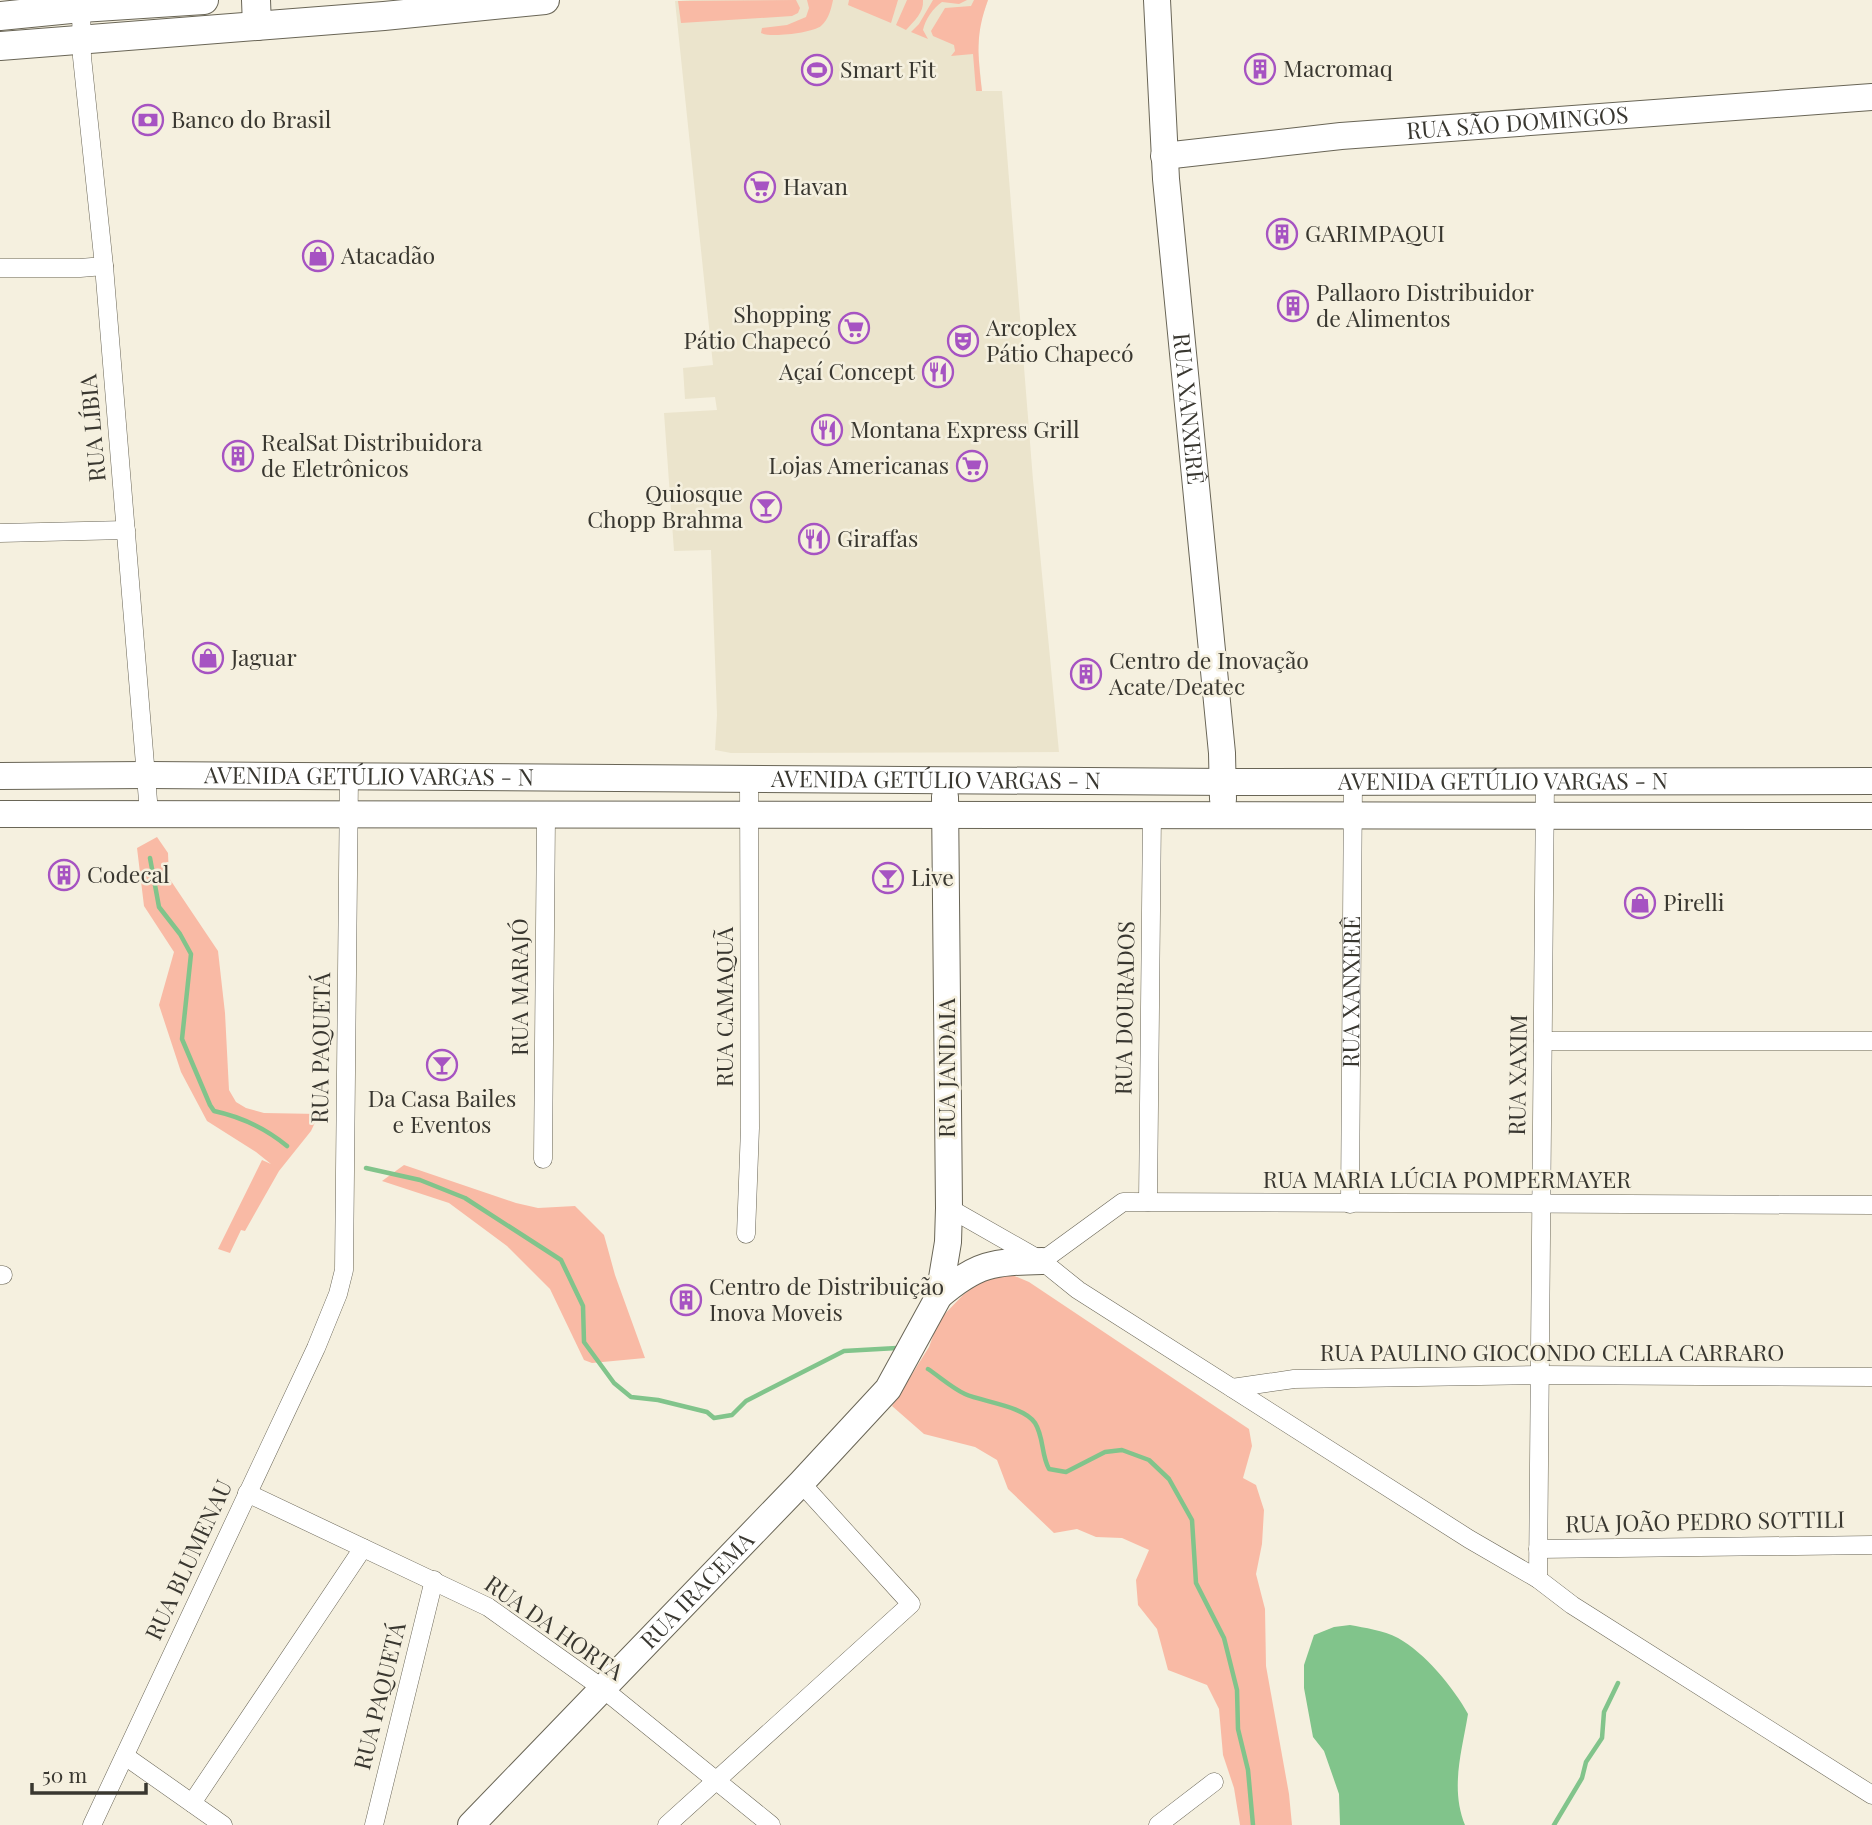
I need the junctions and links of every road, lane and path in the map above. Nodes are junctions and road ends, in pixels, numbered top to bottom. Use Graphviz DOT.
graph roads {
  1 [pos="204,0"];
  2 [pos="545,0"];
  3 [pos="1157,0"];
  4 [pos="79,4"];
  5 [pos="434,6"];
  6 [pos="257,13"];
  7 [pos="0,16"];
  8 [pos="83,39"];
  9 [pos="0,46"];
  10 [pos="1872,97"];
  11 [pos="1164,156"];
  12 [pos="104,266"];
  13 [pos="0,268"];
  14 [pos="127,530"];
  15 [pos="0,533"];
  16 [pos="147,775"];
  17 [pos="0,776"];
  18 [pos="349,777"];
  19 [pos="749,779"];
  20 [pos="945,780"];
  21 [pos="1047,781"];
  22 [pos="1224,781"];
  23 [pos="1872,781"];
  24 [pos="1353,782"];
  25 [pos="1545,782"];
  26 [pos="149,813"];
  27 [pos="348,813"];
  28 [pos="0,814"];
  29 [pos="750,814"];
  30 [pos="945,814"];
  31 [pos="992,814"];
  32 [pos="1152,814"];
  33 [pos="1222,815"];
  34 [pos="1353,815"];
  35 [pos="545,816"];
  36 [pos="1545,816"];
  37 [pos="1872,816"];
  38 [pos="1543,1041"];
  39 [pos="1872,1041"];
  40 [pos="543,1159"];
  41 [pos="1148,1202"];
  42 [pos="1350,1204"];
  43 [pos="1541,1205"];
  44 [pos="1872,1205"];
  45 [pos="949,1208"];
  46 [pos="746,1234"];
  47 [pos="1042,1261"];
  48 [pos="940,1296"];
  49 [pos="330,1316"];
  50 [pos="912,1348"];
  51 [pos="1540,1375"];
  52 [pos="1872,1377"];
  53 [pos="1232,1388"];
  54 [pos="801,1483"];
  55 [pos="247,1493"];
  56 [pos="1872,1545"];
  57 [pos="363,1548"];
  58 [pos="1538,1549"];
  59 [pos="1538,1579"];
  60 [pos="434,1580"];
  61 [pos="602,1688"];
  62 [pos="125,1756"];
  63 [pos="716,1782"];
  64 [pos="1214,1782"];
  65 [pos="1872,1795"];
  66 [pos="192,1803"];
  67 [pos="92,1825"];
  68 [pos="223,1825"];
  69 [pos="374,1825"];
  70 [pos="471,1825"];
  71 [pos="667,1825"];
  72 [pos="771,1825"];
  73 [pos="1158,1825"];
  1 -- 4 [label="main road"];
  2 -- 5 [label="main road"];
  3 -- 11 [label="street, RUA XANXERÊ"];
  4 -- 7 [label="main road"];
  4 -- 8 [label="street, RUA LÍBIA"];
  5 -- 6 [label="main road"];
  6 -- 8 [label="main road"];
  8 -- 9 [label="main road"];
  8 -- 12 [label="street, RUA LÍBIA"];
  10 -- 11 [label="street, RUA SÃO DOMINGOS"];
  11 -- 22 [label="street, RUA XANXERÊ"];
  12 -- 13 [label="street"];
  12 -- 14 [label="street, RUA LÍBIA"];
  14 -- 15 [label="street"];
  14 -- 16 [label="street, RUA LÍBIA"];
  16 -- 17 [label="street, AVENIDA GETÚLIO VARGAS - N"];
  16 -- 18 [label="street, AVENIDA GETÚLIO VARGAS - N"];
  16 -- 26 [label="street, RUA LÍBIA"];
  18 -- 19 [label="street, AVENIDA GETÚLIO VARGAS - N"];
  18 -- 27 [label="street, RUA PAQUETÁ"];
  19 -- 20 [label="street, AVENIDA GETÚLIO VARGAS - N"];
  19 -- 29 [label="street, RUA CAMAQUÃ"];
  20 -- 21 [label="street, AVENIDA GETÚLIO VARGAS - N"];
  20 -- 30 [label="street, RUA JANDAIA"];
  21 -- 22 [label="street, AVENIDA GETÚLIO VARGAS - N"];
  21 -- 31 [label="street"];
  22 -- 24 [label="street, AVENIDA GETÚLIO VARGAS - N"];
  22 -- 33 [label="street, RUA XANXERÊ"];
  23 -- 25 [label="street, AVENIDA GETÚLIO VARGAS - N"];
  24 -- 25 [label="street, AVENIDA GETÚLIO VARGAS - N"];
  24 -- 34 [label="street, RUA XANXERÊ"];
  25 -- 36 [label="street, RUA XAXIM"];
  26 -- 27 [label="street, AVENIDA GETÚLIO VARGAS - N"];
  26 -- 28 [label="street, AVENIDA GETÚLIO VARGAS - N"];
  27 -- 35 [label="street, AVENIDA GETÚLIO VARGAS - N"];
  27 -- 49 [label="street, RUA PAQUETÁ"];
  29 -- 30 [label="street, AVENIDA GETÚLIO VARGAS - N"];
  29 -- 35 [label="street, AVENIDA GETÚLIO VARGAS - N"];
  29 -- 46 [label="street, RUA CAMAQUÃ"];
  30 -- 31 [label="street, AVENIDA GETÚLIO VARGAS - N"];
  30 -- 45 [label="street, RUA JANDAIA"];
  31 -- 32 [label="street, AVENIDA GETÚLIO VARGAS - N"];
  32 -- 33 [label="street, AVENIDA GETÚLIO VARGAS - N"];
  32 -- 41 [label="street, RUA DOURADOS"];
  33 -- 34 [label="street, AVENIDA GETÚLIO VARGAS - N"];
  34 -- 36 [label="street, AVENIDA GETÚLIO VARGAS - N"];
  34 -- 42 [label="street, RUA XANXERÊ"];
  35 -- 40 [label="street, RUA MARAJÓ"];
  36 -- 37 [label="street, AVENIDA GETÚLIO VARGAS - N"];
  36 -- 38 [label="street, RUA XAXIM"];
  38 -- 39 [label="street"];
  38 -- 43 [label="street, RUA XAXIM"];
  41 -- 42 [label="street, RUA MARIA LÚCIA POMPERMAYER"];
  41 -- 47 [label="street, RUA MARIA LÚCIA POMPERMAYER"];
  42 -- 43 [label="street, RUA MARIA LÚCIA POMPERMAYER"];
  43 -- 44 [label="street, RUA MARIA LÚCIA POMPERMAYER"];
  43 -- 51 [label="street, RUA XAXIM"];
  45 -- 47 [label="street"];
  45 -- 48 [label="street, RUA JANDAIA"];
  47 -- 48 [label="street"];
  47 -- 53 [label="street"];
  48 -- 50 [label="street, RUA JANDAIA"];
  49 -- 55 [label="street, RUA BLUMENAU"];
  50 -- 54 [label="street, RUA IRACEMA"];
  51 -- 52 [label="street, RUA PAULINO GIOCONDO CELLA CARRARO"];
  51 -- 53 [label="street, RUA PAULINO GIOCONDO CELLA CARRARO"];
  51 -- 58 [label="street, RUA XAXIM"];
  53 -- 59 [label="street"];
  54 -- 61 [label="street, RUA IRACEMA"];
  54 -- 63 [label="street"];
  55 -- 57 [label="street, RUA DA HORTA"];
  55 -- 62 [label="street, RUA BLUMENAU"];
  56 -- 58 [label="street, RUA JOÃO PEDRO SOTTILI"];
  57 -- 60 [label="street, RUA DA HORTA"];
  57 -- 66 [label="street"];
  58 -- 59 [label="street, RUA XAXIM"];
  59 -- 65 [label="street"];
  60 -- 61 [label="street, RUA DA HORTA"];
  60 -- 69 [label="street, RUA PAQUETÁ"];
  61 -- 63 [label="street, RUA DA HORTA"];
  61 -- 70 [label="street, RUA IRACEMA"];
  62 -- 66 [label="street"];
  62 -- 67 [label="street, RUA BLUMENAU"];
  63 -- 71 [label="street"];
  63 -- 72 [label="street, RUA DA HORTA"];
  64 -- 73 [label="street"];
  66 -- 68 [label="street"];
}
